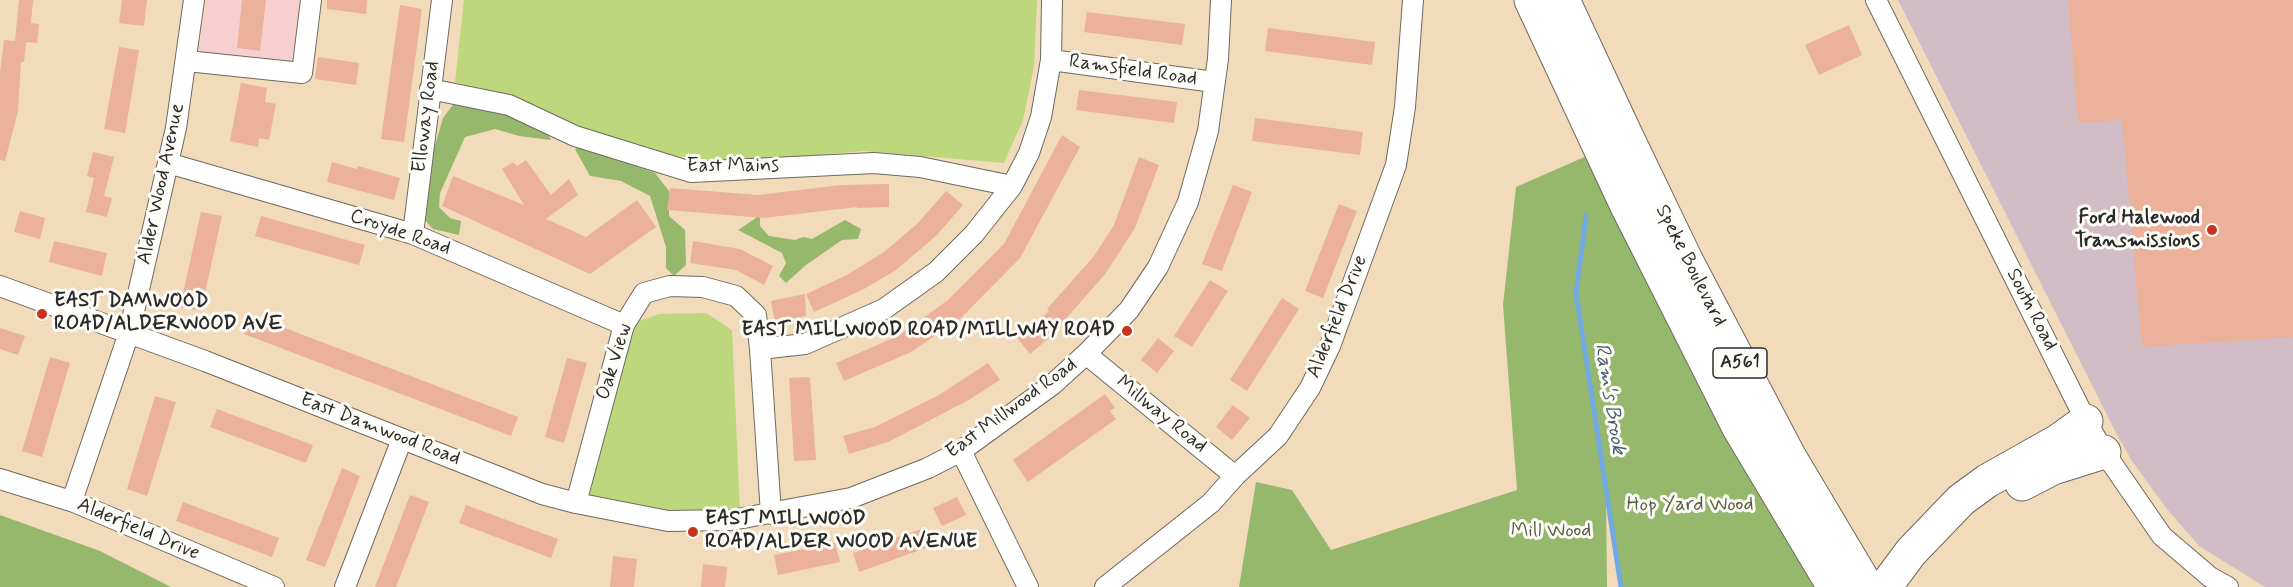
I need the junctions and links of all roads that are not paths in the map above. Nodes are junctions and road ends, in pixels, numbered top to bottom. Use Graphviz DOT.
graph roads {
  1 [pos="194,0"];
  2 [pos="311,0"];
  3 [pos="442,0"];
  4 [pos="1052,0"];
  5 [pos="1221,0"];
  6 [pos="1413,0"];
  7 [pos="1531,0"];
  8 [pos="1563,0"];
  9 [pos="1876,0"];
  10 [pos="1051,60"];
  11 [pos="187,61"];
  12 [pos="1214,82"];
  13 [pos="430,89"];
  14 [pos="168,163"];
  15 [pos="1012,186"];
  16 [pos="412,234"];
  17 [pos="0,286"];
  18 [pos="624,325"];
  19 [pos="129,333"];
  20 [pos="760,349"];
  21 [pos="1086,354"];
  22 [pos="2086,421"];
  23 [pos="402,439"];
  24 [pos="961,451"];
  25 [pos="2104,452"];
  26 [pos="1235,476"];
  27 [pos="0,479"];
  28 [pos="74,502"];
  29 [pos="576,502"];
  30 [pos="771,514"];
  31 [pos="1915,569"];
  32 [pos="274,587"];
  33 [pos="345,587"];
  34 [pos="1028,587"];
  35 [pos="1105,587"];
  36 [pos="1834,587"];
  37 [pos="1867,587"];
  38 [pos="1886,587"];
  39 [pos="2228,587"];
  1 -- 11 [label="street, Alder Wood Avenue"];
  2 -- 11 [label="street"];
  3 -- 13 [label="street, Elloway Road"];
  4 -- 10 [label="street"];
  5 -- 12 [label="street, East Millwood Road"];
  6 -- 26 [label="street, Alderfield Drive"];
  7 -- 36 [label="highway, Speke Boulevard / A561"];
  8 -- 37 [label="highway, Speke Boulevard / A561"];
  9 -- 22 [label="street, South Road"];
  10 -- 12 [label="street, Ramsfield Road"];
  10 -- 15 [label="street"];
  11 -- 14 [label="street, Alder Wood Avenue"];
  12 -- 21 [label="street, East Millwood Road"];
  13 -- 15 [label="street, East Mains"];
  13 -- 16 [label="street, Elloway Road"];
  14 -- 16 [label="street, Croyde Road"];
  14 -- 19 [label="street, Alder Wood Avenue"];
  15 -- 20 [label="street"];
  16 -- 18 [label="street, Croyde Road"];
  17 -- 19 [label="street, East Damwood Road"];
  18 -- 20 [label="street, Oak View"];
  18 -- 29 [label="street, Oak View"];
  19 -- 23 [label="street, East Damwood Road"];
  19 -- 28 [label="street, Alder Wood Avenue"];
  20 -- 30 [label="street, Oak View"];
  21 -- 24 [label="street, East Millwood Road"];
  21 -- 26 [label="street, Millway Road"];
  22 -- 25 [label="street, South Road"];
  22 -- 31 [label="highway"];
  23 -- 29 [label="street, East Damwood Road"];
  23 -- 33 [label="street"];
  24 -- 30 [label="street, East Millwood Road"];
  24 -- 34 [label="street"];
  25 -- 31 [label="highway"];
  25 -- 39 [label="street, South Road"];
  26 -- 35 [label="street, Alderfield Drive"];
  27 -- 28 [label="street, Alderfield Drive"];
  28 -- 32 [label="street, Alderfield Drive"];
  29 -- 30 [label="street, East Damwood Road"];
  31 -- 38 [label="highway"];
}
